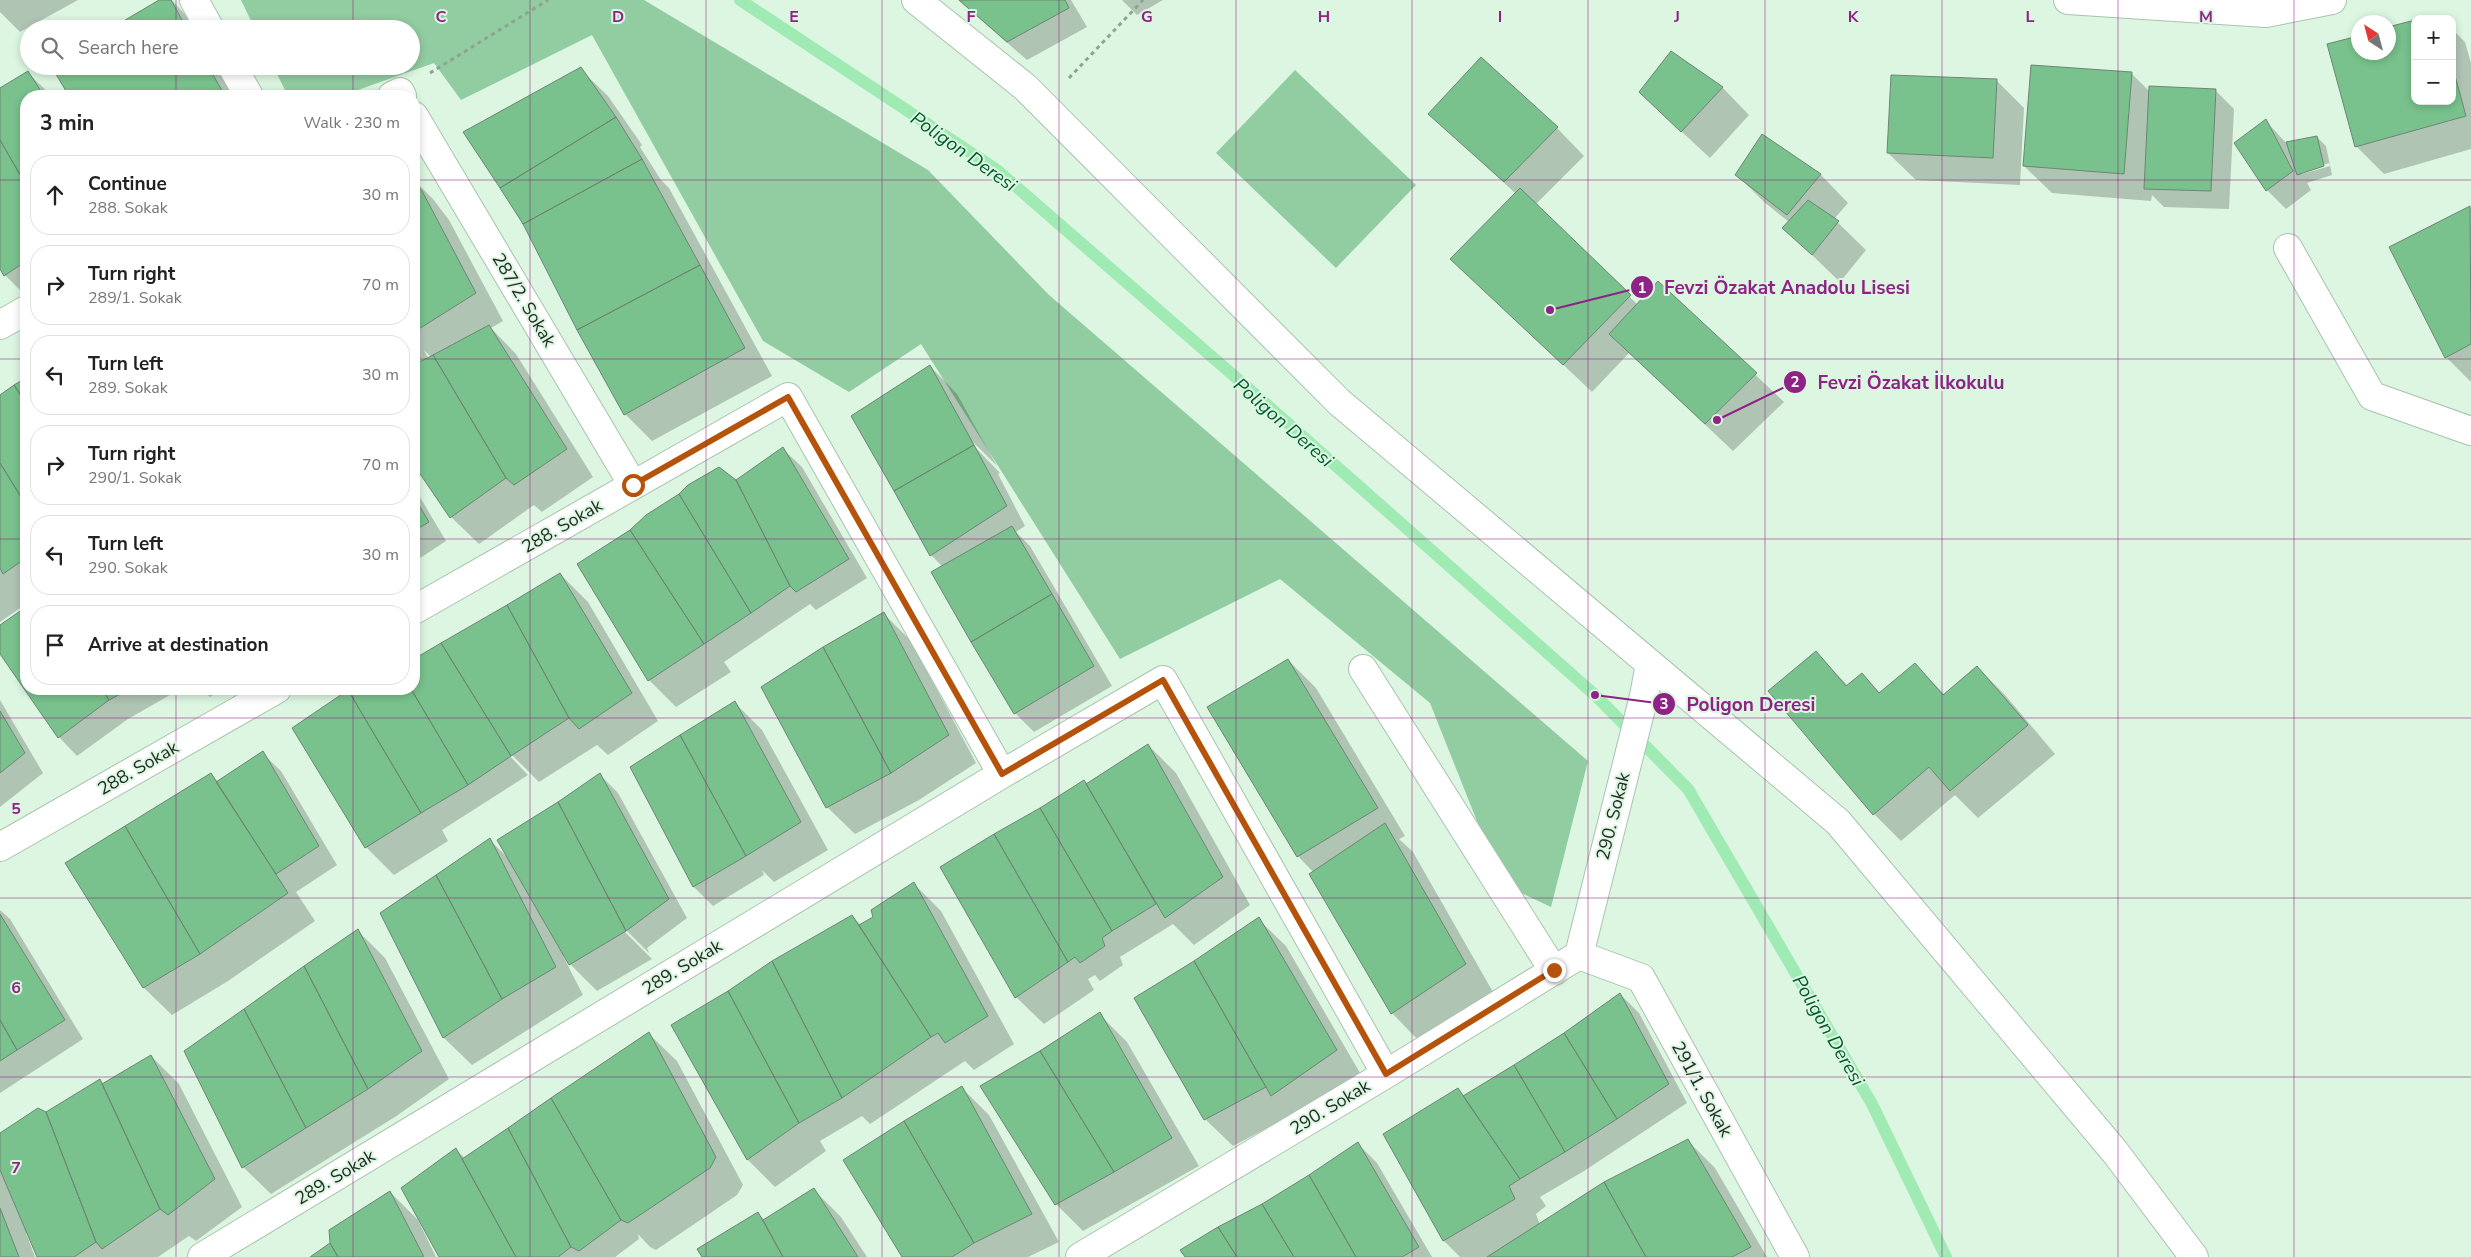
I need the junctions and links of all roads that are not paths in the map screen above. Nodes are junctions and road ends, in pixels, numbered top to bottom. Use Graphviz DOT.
graph roads {
  1 [pos="194,0"];
  2 [pos="916,0"];
  3 [pos="2068,0"];
  4 [pos="2332,0"];
  5 [pos="205,20"];
  6 [pos="237,75"];
  7 [pos="246,90"];
  8 [pos="420,126"];
  9 [pos="2288,248"];
  10 [pos="20,313"];
  11 [pos="0,325"];
  12 [pos="2471,431"];
  13 [pos="633,485"];
  14 [pos="420,607"];
  15 [pos="1650,664"];
  16 [pos="1363,669"];
  17 [pos="265,695"];
  18 [pos="1002,774"];
  19 [pos="0,846"];
  20 [pos="1579,955"];
  21 [pos="1554,970"];
  22 [pos="1386,1074"];
  23 [pos="202,1257"];
  24 [pos="1080,1257"];
  25 [pos="1795,1257"];
  26 [pos="2194,1257"];
  1 -- 5 [label="street"];
  2 -- 15 [label="street"];
  3 -- 4 [label="street"];
  6 -- 7 [label="street"];
  8 -- 13 [label="street, 287/2. Sokak"];
  9 -- 12 [label="street"];
  10 -- 11 [label="street"];
  13 -- 14 [label="street, 288. Sokak"];
  13 -- 18 [label="street, 288. Sokak"];
  15 -- 20 [label="street, 290. Sokak"];
  15 -- 26 [label="street"];
  16 -- 21 [label="street"];
  17 -- 19 [label="street, 288. Sokak"];
  18 -- 22 [label="street, 289. Sokak"];
  18 -- 23 [label="street, 289. Sokak"];
  20 -- 21 [label="street, 290. Sokak"];
  20 -- 25 [label="street, 291/1. Sokak"];
  21 -- 22 [label="street, 290. Sokak"];
  22 -- 24 [label="street, 290. Sokak"];
}
